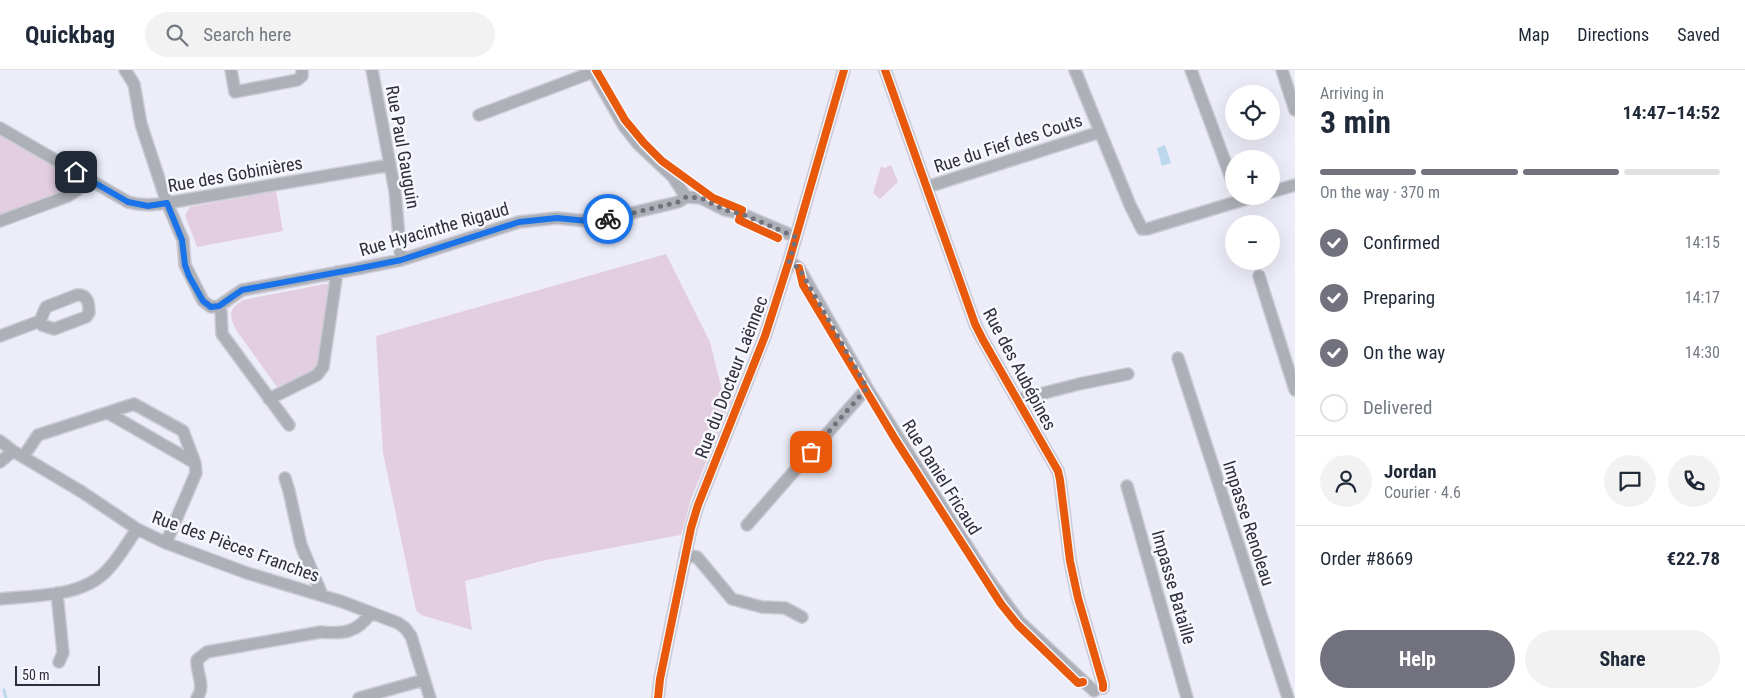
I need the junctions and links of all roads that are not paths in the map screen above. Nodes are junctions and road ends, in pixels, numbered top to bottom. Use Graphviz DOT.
graph roads {
  1 [pos="125,70"];
  2 [pos="231,70"];
  3 [pos="302,70"];
  4 [pos="372,70"];
  5 [pos="844,70"];
  6 [pos="885,70"];
  7 [pos="1075,70"];
  8 [pos="1191,70"];
  9 [pos="1282,70"];
  10 [pos="593,71"];
  11 [pos="1295,110"];
  12 [pos="478,115"];
  13 [pos="0,128"];
  14 [pos="1100,132"];
  15 [pos="1225,162"];
  16 [pos="390,165"];
  17 [pos="91,181"];
  18 [pos="1295,185"];
  19 [pos="927,187"];
  20 [pos="1280,189"];
  21 [pos="686,197"];
  22 [pos="167,203"];
  23 [pos="1225,203"];
  24 [pos="0,221"];
  25 [pos="796,237"];
  26 [pos="401,260"];
  27 [pos="789,262"];
  28 [pos="337,272"];
  29 [pos="1259,276"];
  30 [pos="219,306"];
  31 [pos="40,321"];
  32 [pos="0,336"];
  33 [pos="1178,358"];
  34 [pos="1128,374"];
  35 [pos="867,388"];
  36 [pos="1295,390"];
  37 [pos="269,399"];
  38 [pos="1017,400"];
  39 [pos="108,413"];
  40 [pos="289,425"];
  41 [pos="0,441"];
  42 [pos="18,454"];
  43 [pos="0,462"];
  44 [pos="195,463"];
  45 [pos="285,478"];
  46 [pos="1127,486"];
  47 [pos="747,525"];
  48 [pos="137,529"];
  49 [pos="166,543"];
  50 [pos="685,555"];
  51 [pos="57,593"];
  52 [pos="322,595"];
  53 [pos="0,600"];
  54 [pos="371,613"];
  55 [pos="802,617"];
  56 [pos="60,662"];
  57 [pos="424,680"];
  58 [pos="1099,694"];
  59 [pos="197,698"];
  60 [pos="359,698"];
  61 [pos="430,698"];
  62 [pos="658,698"];
  63 [pos="1187,698"];
  64 [pos="1288,698"];
  1 -- 22 [label="street"];
  2 -- 3 [label="street"];
  4 -- 16 [label="street, Rue Paul Gauguin"];
  5 -- 25 [label="street, Rue du Docteur Laënnec"];
  6 -- 19 [label="street, Rue des Aubépines"];
  7 -- 14 [label="street"];
  8 -- 15 [label="street"];
  9 -- 11 [label="street"];
  10 -- 12 [label="street"];
  10 -- 21 [label="street"];
  13 -- 17 [label="street, Rue des Gobinières"];
  14 -- 19 [label="street, Rue du Fief des Couts"];
  14 -- 23 [label="street"];
  16 -- 22 [label="street, Rue des Gobinières"];
  16 -- 26 [label="street, Rue Paul Gauguin"];
  17 -- 22 [label="street, Rue des Gobinières"];
  17 -- 24 [label="street"];
  18 -- 20 [label="street"];
  19 -- 38 [label="street, Rue des Aubépines"];
  21 -- 25 [label="street"];
  21 -- 26 [label="street, Rue Hyacinthe Rigaud"];
  22 -- 30 [label="street"];
  25 -- 27 [label="street, Rue du Docteur Laënnec"];
  26 -- 28 [label="street, Rue Hyacinthe Rigaud"];
  27 -- 35 [label="street, Rue Daniel Fricaud"];
  27 -- 50 [label="street, Rue du Docteur Laënnec"];
  28 -- 30 [label="street, Rue Hyacinthe Rigaud"];
  28 -- 37 [label="street"];
  29 -- 36 [label="street"];
  30 -- 37 [label="street"];
  31 -- 32 [label="street"];
  33 -- 64 [label="street, Impasse Renoleau"];
  34 -- 38 [label="street"];
  35 -- 47 [label="street"];
  35 -- 58 [label="street, Rue Daniel Fricaud"];
  37 -- 40 [label="street"];
  38 -- 58 [label="street, Rue des Aubépines"];
  39 -- 42 [label="street"];
  39 -- 44 [label="street"];
  39 -- 44 [label="street"];
  41 -- 42 [label="street, Rue des Pièces Franches"];
  42 -- 43 [label="street"];
  42 -- 48 [label="street, Rue des Pièces Franches"];
  44 -- 49 [label="street"];
  45 -- 52 [label="street"];
  46 -- 63 [label="street, Impasse Bataille"];
  48 -- 49 [label="street, Rue des Pièces Franches"];
  48 -- 51 [label="street"];
  49 -- 52 [label="street, Rue des Pièces Franches"];
  50 -- 55 [label="street"];
  50 -- 62 [label="street, Rue du Docteur Laënnec"];
  51 -- 53 [label="street"];
  51 -- 56 [label="street"];
  52 -- 54 [label="street, Rue des Pièces Franches"];
  54 -- 57 [label="street, Rue des Pièces Franches"];
  54 -- 59 [label="street"];
  57 -- 60 [label="street"];
  57 -- 61 [label="street, Rue des Pièces Franches"];
}
